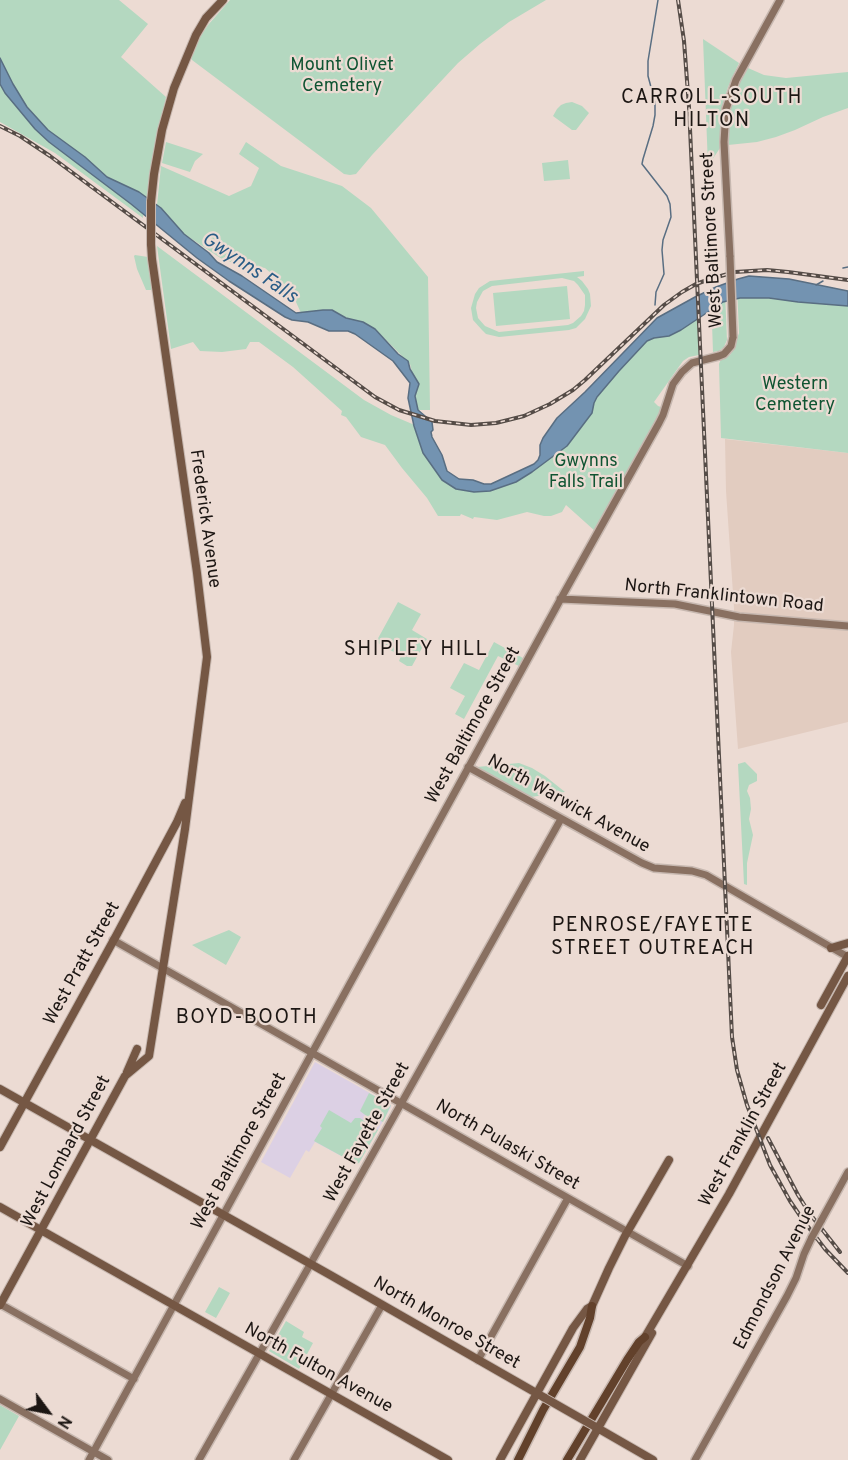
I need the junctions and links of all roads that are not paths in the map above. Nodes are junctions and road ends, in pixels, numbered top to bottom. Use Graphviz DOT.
graph roads {
  1 [pos="223,0"];
  2 [pos="780,0"];
  3 [pos="560,599"];
  4 [pos="848,626"];
  5 [pos="468,767"];
  6 [pos="189,793"];
  7 [pos="561,819"];
  8 [pos="113,940"];
  9 [pos="848,944"];
  10 [pos="831,948"];
  11 [pos="848,957"];
  12 [pos="162,968"];
  13 [pos="848,976"];
  14 [pos="833,1004"];
  15 [pos="821,1005"];
  16 [pos="137,1049"];
  17 [pos="312,1053"];
  18 [pos="149,1056"];
  19 [pos="125,1076"];
  20 [pos="0,1089"];
  21 [pos="24,1103"];
  22 [pos="402,1104"];
  23 [pos="90,1141"];
  24 [pos="0,1147"];
  25 [pos="669,1160"];
  26 [pos="848,1172"];
  27 [pos="568,1198"];
  28 [pos="0,1207"];
  29 [pos="223,1215"];
  30 [pos="41,1231"];
  31 [pos="627,1232"];
  32 [pos="310,1264"];
  33 [pos="688,1266"];
  34 [pos="0,1304"];
  35 [pos="173,1305"];
  36 [pos="382,1305"];
  37 [pos="592,1306"];
  38 [pos="663,1307"];
  39 [pos="645,1337"];
  40 [pos="260,1354"];
  41 [pos="478,1360"];
  42 [pos="134,1379"];
  43 [pos="537,1393"];
  44 [pos="331,1394"];
  45 [pos="0,1399"];
  46 [pos="596,1427"];
  47 [pos="93,1452"];
  48 [pos="89,1460"];
  49 [pos="108,1460"];
  50 [pos="199,1460"];
  51 [pos="294,1460"];
  52 [pos="448,1460"];
  53 [pos="500,1460"];
  54 [pos="518,1460"];
  55 [pos="567,1460"];
  56 [pos="571,1460"];
  57 [pos="580,1460"];
  58 [pos="653,1460"];
  59 [pos="695,1460"];
  1 -- 6 [label="main road, Frederick Avenue, bridge"];
  2 -- 3 [label="street, West Baltimore Street, bridge"];
  3 -- 4 [label="street, North Franklintown Road"];
  3 -- 5 [label="street, West Baltimore Street"];
  5 -- 7 [label="street, North Warwick Avenue"];
  5 -- 17 [label="street, West Baltimore Street"];
  6 -- 8 [label="main road, West Pratt Street"];
  6 -- 12 [label="main road, Frederick Avenue"];
  7 -- 10 [label="street, North Warwick Avenue"];
  7 -- 22 [label="street, West Fayette Street"];
  8 -- 12 [label="street, North Pulaski Street"];
  8 -- 21 [label="main road, West Pratt Street"];
  9 -- 10 [label="main road"];
  10 -- 11 [label="street, North Warwick Avenue"];
  11 -- 14 [label="main road"];
  11 -- 15 [label="main road"];
  12 -- 17 [label="street, North Pulaski Street"];
  12 -- 18 [label="main road, Frederick Avenue"];
  13 -- 14 [label="main road, West Franklin Street"];
  14 -- 33 [label="main road, West Franklin Street"];
  16 -- 19 [label="main road, West Lombard Street"];
  17 -- 22 [label="street, North Pulaski Street"];
  17 -- 29 [label="street, West Baltimore Street"];
  18 -- 19 [label="main road, West Lombard Street"];
  19 -- 23 [label="main road, West Lombard Street"];
  20 -- 21 [label="main road, North Monroe Street"];
  21 -- 23 [label="main road, North Monroe Street"];
  21 -- 24 [label="main road, West Pratt Street"];
  22 -- 27 [label="street, North Pulaski Street"];
  22 -- 32 [label="street, West Fayette Street"];
  23 -- 29 [label="main road, North Monroe Street"];
  23 -- 30 [label="main road, West Lombard Street"];
  25 -- 31 [label="main road"];
  26 -- 59 [label="street, Edmondson Avenue, bridge"];
  27 -- 31 [label="street, North Pulaski Street"];
  27 -- 41 [label="street"];
  28 -- 30 [label="main road, North Fulton Avenue"];
  29 -- 32 [label="main road, North Monroe Street"];
  29 -- 35 [label="street, West Baltimore Street"];
  30 -- 34 [label="main road, West Lombard Street"];
  30 -- 35 [label="main road, North Fulton Avenue"];
  31 -- 33 [label="street, North Pulaski Street"];
  31 -- 37 [label="main road"];
  32 -- 36 [label="main road, North Monroe Street"];
  32 -- 40 [label="street, West Fayette Street"];
  33 -- 38 [label="main road, West Franklin Street"];
  34 -- 42 [label="street"];
  35 -- 40 [label="main road, North Fulton Avenue"];
  35 -- 42 [label="street, West Baltimore Street"];
  36 -- 41 [label="main road, North Monroe Street"];
  36 -- 44 [label="street"];
  37 -- 43 [label="main road"];
  37 -- 54 [label="highway"];
  38 -- 39 [label="main road, West Franklin Street"];
  38 -- 46 [label="main road, West Franklin Street"];
  39 -- 55 [label="highway"];
  39 -- 56 [label="highway"];
  40 -- 44 [label="main road, North Fulton Avenue"];
  40 -- 50 [label="street, West Fayette Street"];
  41 -- 43 [label="main road, North Monroe Street"];
  42 -- 47 [label="street, West Baltimore Street"];
  43 -- 46 [label="main road, North Monroe Street, bridge"];
  43 -- 53 [label="main road"];
  44 -- 51 [label="street"];
  44 -- 52 [label="main road, North Fulton Avenue"];
  45 -- 47 [label="street"];
  46 -- 57 [label="main road, West Franklin Street"];
  46 -- 58 [label="main road, North Monroe Street"];
  47 -- 48 [label="street, West Baltimore Street"];
  47 -- 49 [label="street"];
}
